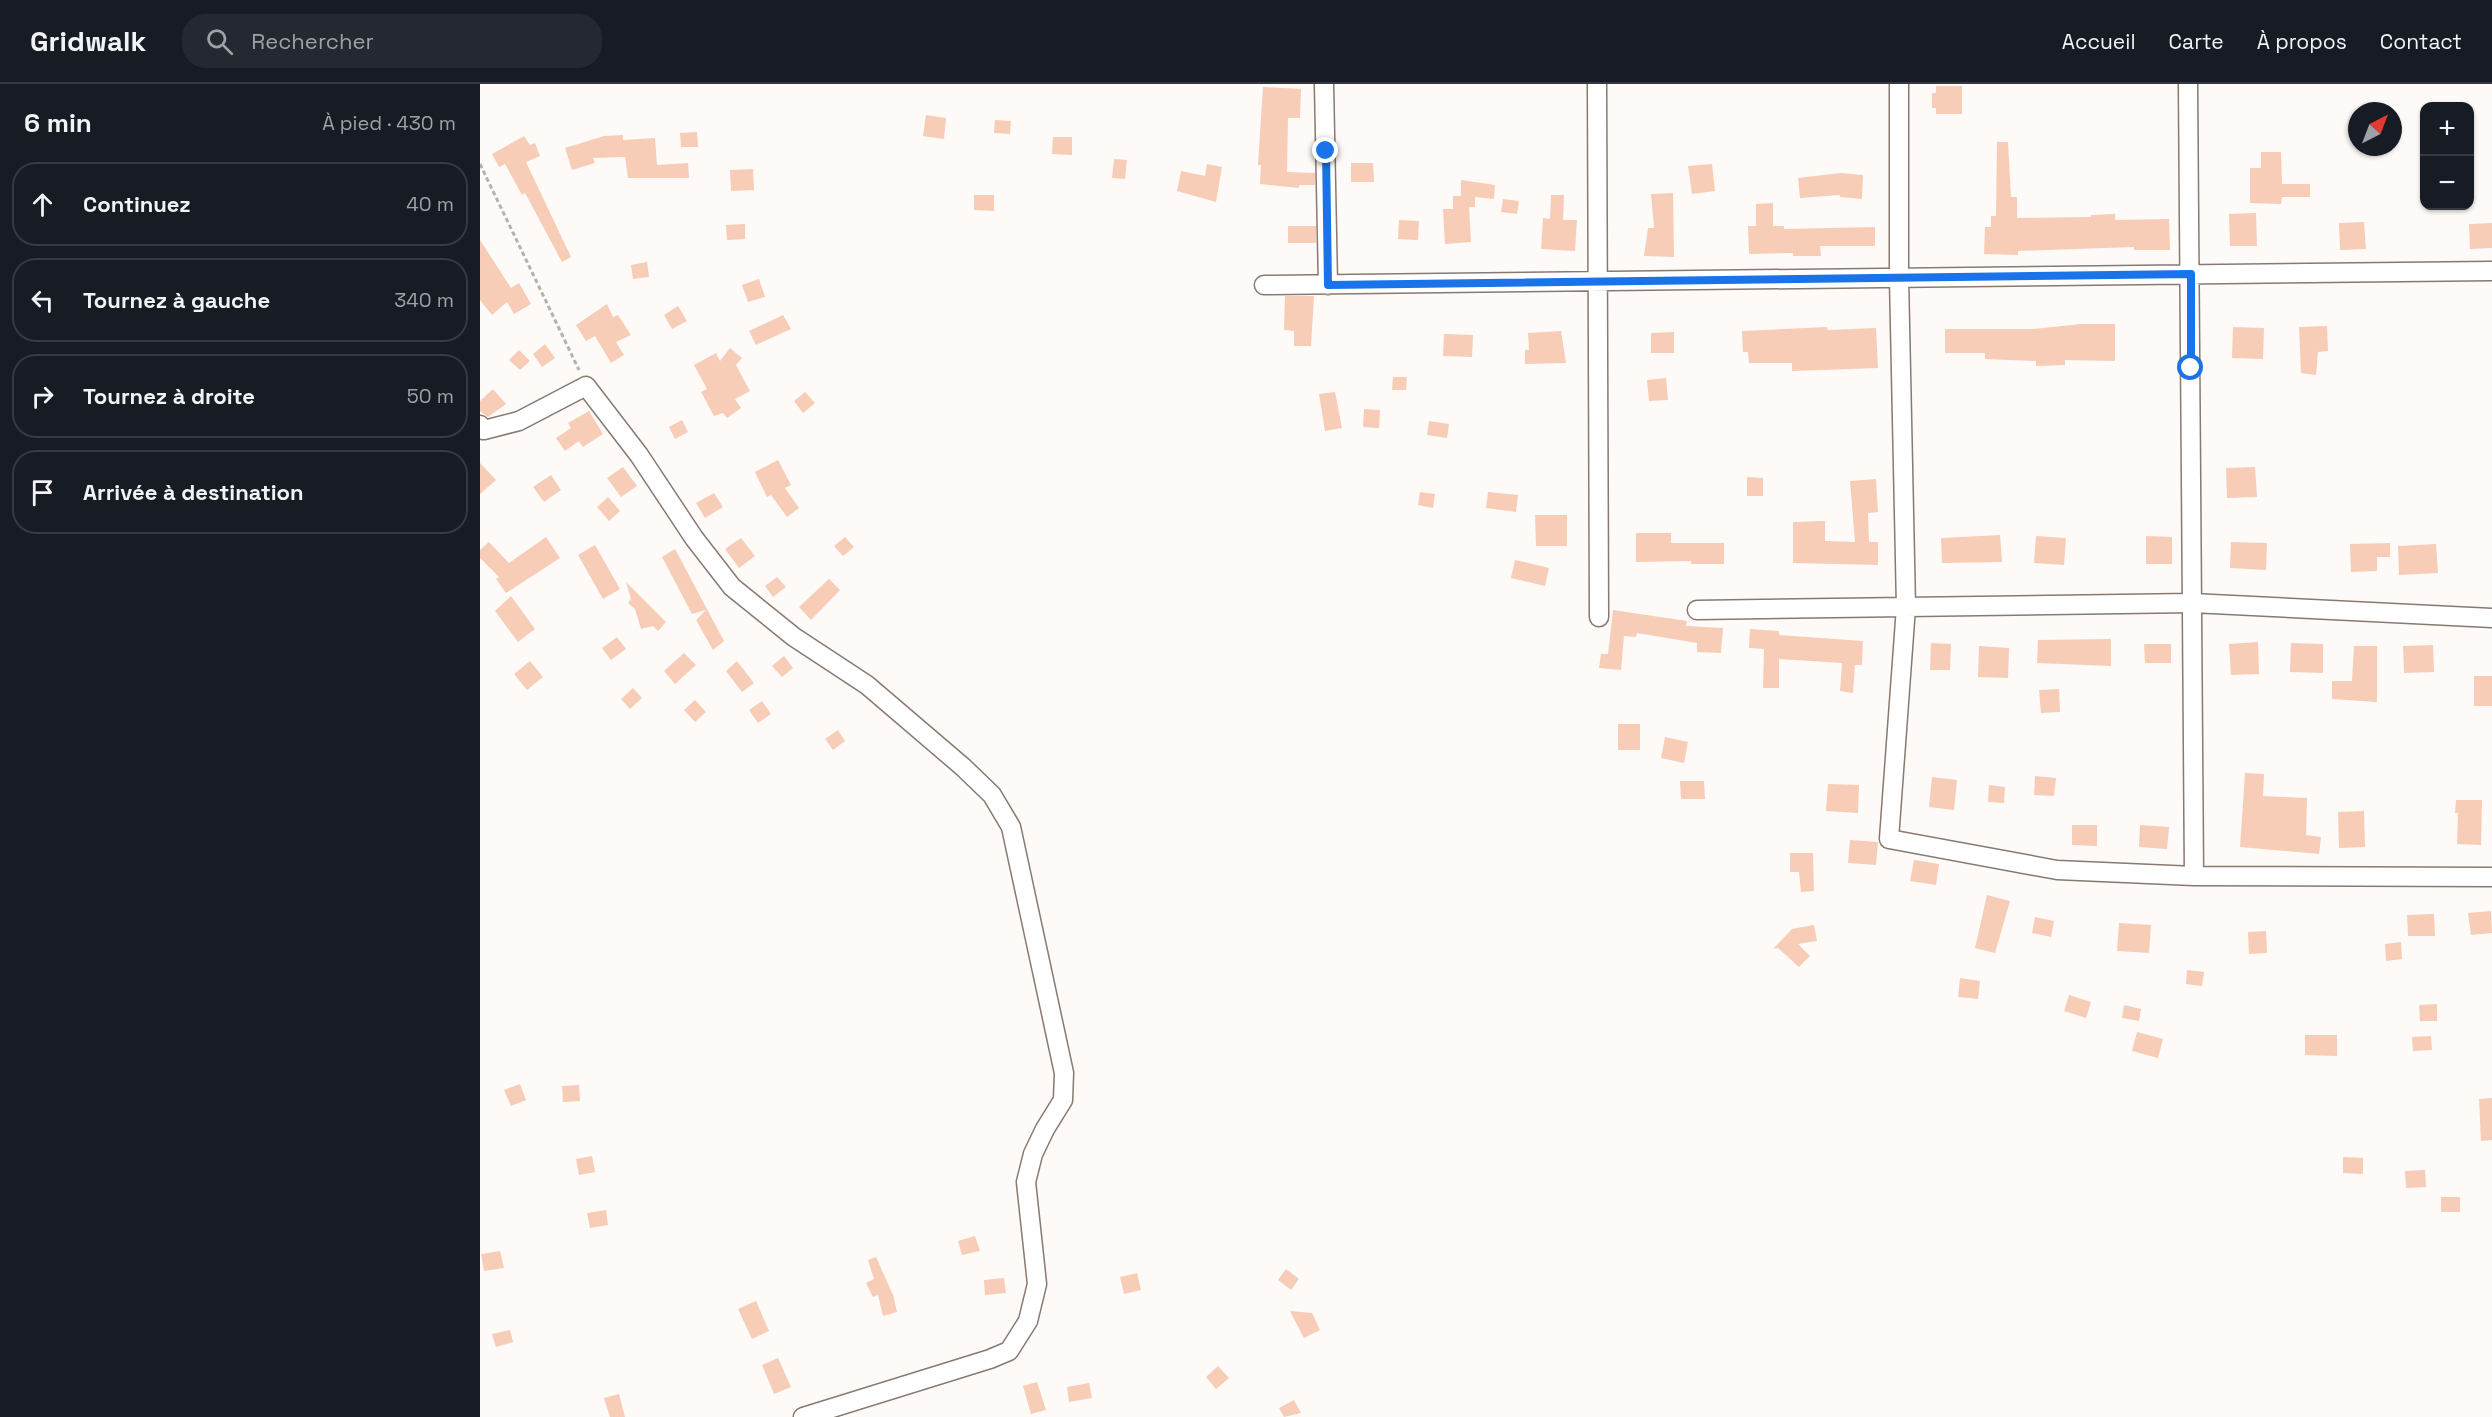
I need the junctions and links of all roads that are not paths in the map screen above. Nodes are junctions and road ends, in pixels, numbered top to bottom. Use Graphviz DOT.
graph roads {
  1 [pos="1324,84"];
  2 [pos="1597,84"];
  3 [pos="1899,84"];
  4 [pos="2188,84"];
  5 [pos="2492,271"];
  6 [pos="2191,274"];
  7 [pos="1899,278"];
  8 [pos="1599,281"];
  9 [pos="1264,285"];
  10 [pos="1328,285"];
  11 [pos="480,425"];
  12 [pos="2192,603"];
  13 [pos="1906,607"];
  14 [pos="1697,610"];
  15 [pos="1599,617"];
  16 [pos="2492,618"];
  17 [pos="2194,876"];
  18 [pos="2492,877"];
  19 [pos="803,1417"];
  1 -- 10 [label="street"];
  2 -- 8 [label="street"];
  3 -- 7 [label="street"];
  4 -- 6 [label="street"];
  5 -- 6 [label="street"];
  6 -- 7 [label="street"];
  6 -- 12 [label="street"];
  7 -- 8 [label="street"];
  7 -- 13 [label="street"];
  8 -- 10 [label="street"];
  8 -- 15 [label="street"];
  9 -- 10 [label="street"];
  11 -- 19 [label="street"];
  12 -- 13 [label="street"];
  12 -- 16 [label="street"];
  12 -- 17 [label="street"];
  13 -- 14 [label="street"];
  13 -- 17 [label="street"];
  17 -- 18 [label="street"];
}
